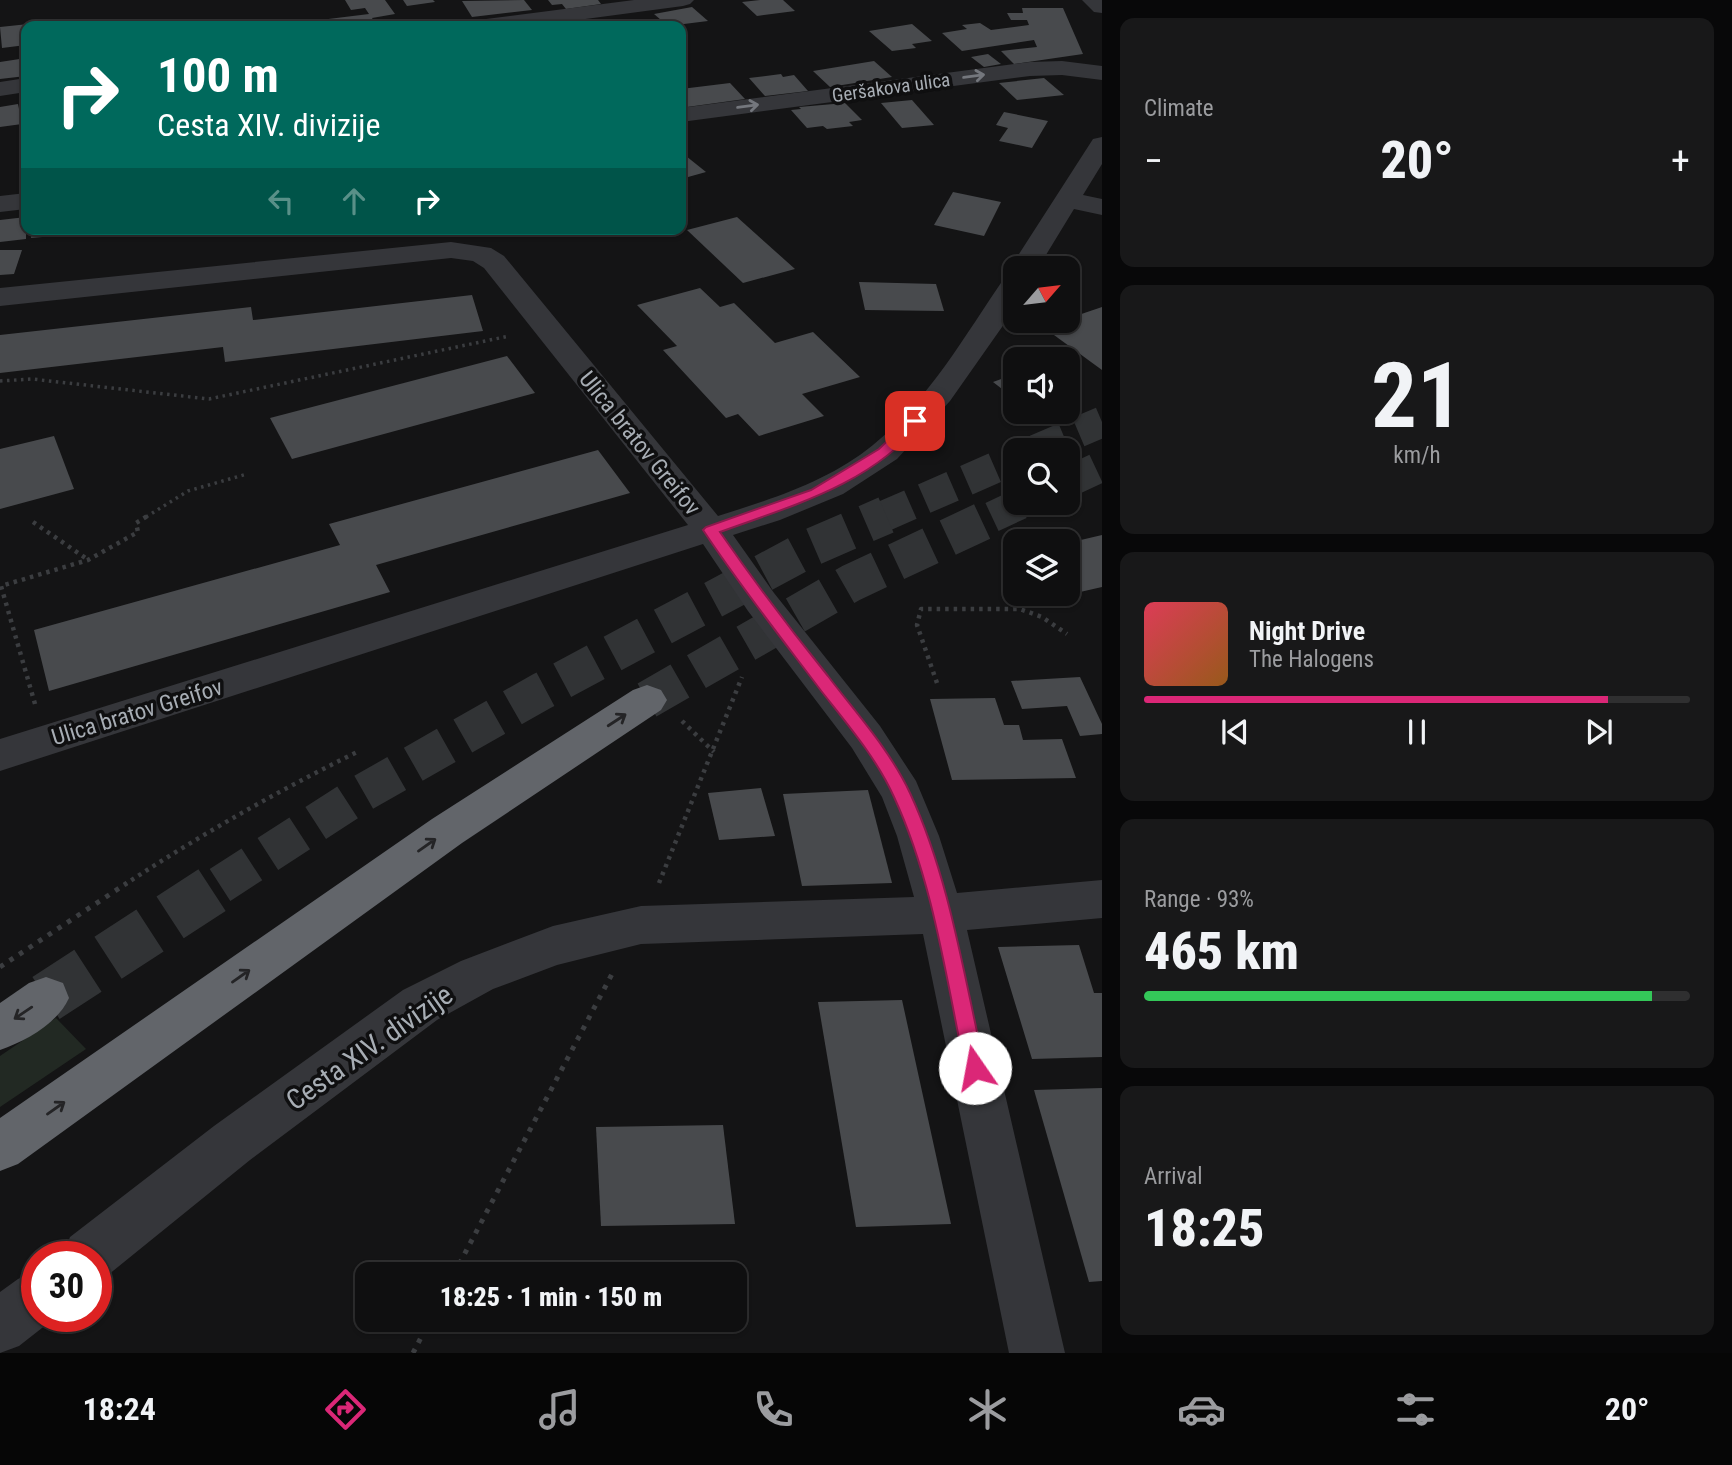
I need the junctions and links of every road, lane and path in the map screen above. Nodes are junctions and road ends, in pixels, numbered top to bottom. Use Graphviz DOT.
graph roads {
  1 [pos="683,0"];
  2 [pos="1093,0"];
  3 [pos="1102,7"];
  4 [pos="524,21"];
  5 [pos="1102,73"];
  6 [pos="21,86"];
  7 [pos="0,89"];
  8 [pos="686,114"];
  9 [pos="1102,144"];
  10 [pos="1066,200"];
  11 [pos="21,202"];
  12 [pos="0,204"];
  13 [pos="1102,207"];
  14 [pos="1031,256"];
  15 [pos="0,297"];
  16 [pos="1003,302"];
  17 [pos="548,328"];
  18 [pos="0,381"];
  19 [pos="247,474"];
  20 [pos="33,522"];
  21 [pos="711,530"];
  22 [pos="88,560"];
  23 [pos="1066,634"];
  24 [pos="742,677"];
  25 [pos="937,683"];
  26 [pos="663,709"];
  27 [pos="46,741"];
  28 [pos="356,752"];
  29 [pos="714,752"];
  30 [pos="0,755"];
  31 [pos="1102,899"];
  32 [pos="941,913"];
  33 [pos="641,925"];
  34 [pos="0,967"];
  35 [pos="46,998"];
  36 [pos="0,1028"];
  37 [pos="0,1147"];
  38 [pos="108,1241"];
  39 [pos="460,1262"];
  40 [pos="21,1310"];
  41 [pos="0,1326"];
  42 [pos="424,1332"];
  43 [pos="413,1353"];
  44 [pos="1037,1353"];
  1 -- 4 [label="street"];
  2 -- 3 [label="street"];
  8 -- 5 [label="street, Geršakova ulica, one-way"];
  6 -- 7 [label="street"];
  9 -- 10 [label="street"];
  10 -- 13 [label="street"];
  10 -- 14 [label="street"];
  11 -- 12 [label="street"];
  15 -- 17 [label="street, Ulica bratov Greifov"];
  16 -- 21 [label="street"];
  17 -- 18 [label="path"];
  17 -- 21 [label="street, Ulica bratov Greifov"];
  19 -- 22 [label="path"];
  20 -- 22 [label="path"];
  21 -- 27 [label="street, Ulica bratov Greifov"];
  21 -- 32 [label="street"];
  22 -- 27 [label="path"];
  23 -- 25 [label="path"];
  24 -- 29 [label="path"];
  26 -- 29 [label="path"];
  37 -- 26 [label="highway, one-way"];
  27 -- 30 [label="street, Ulica bratov Greifov"];
  28 -- 34 [label="path"];
  29 -- 33 [label="path"];
  31 -- 32 [label="street, Cesta XIV. divizije"];
  32 -- 33 [label="street, Cesta XIV. divizije"];
  32 -- 44 [label="street"];
  33 -- 38 [label="street, Cesta XIV. divizije"];
  33 -- 39 [label="path"];
  35 -- 36 [label="highway, one-way"];
  40 -- 41 [label="street"];
  42 -- 43 [label="path"];
}
